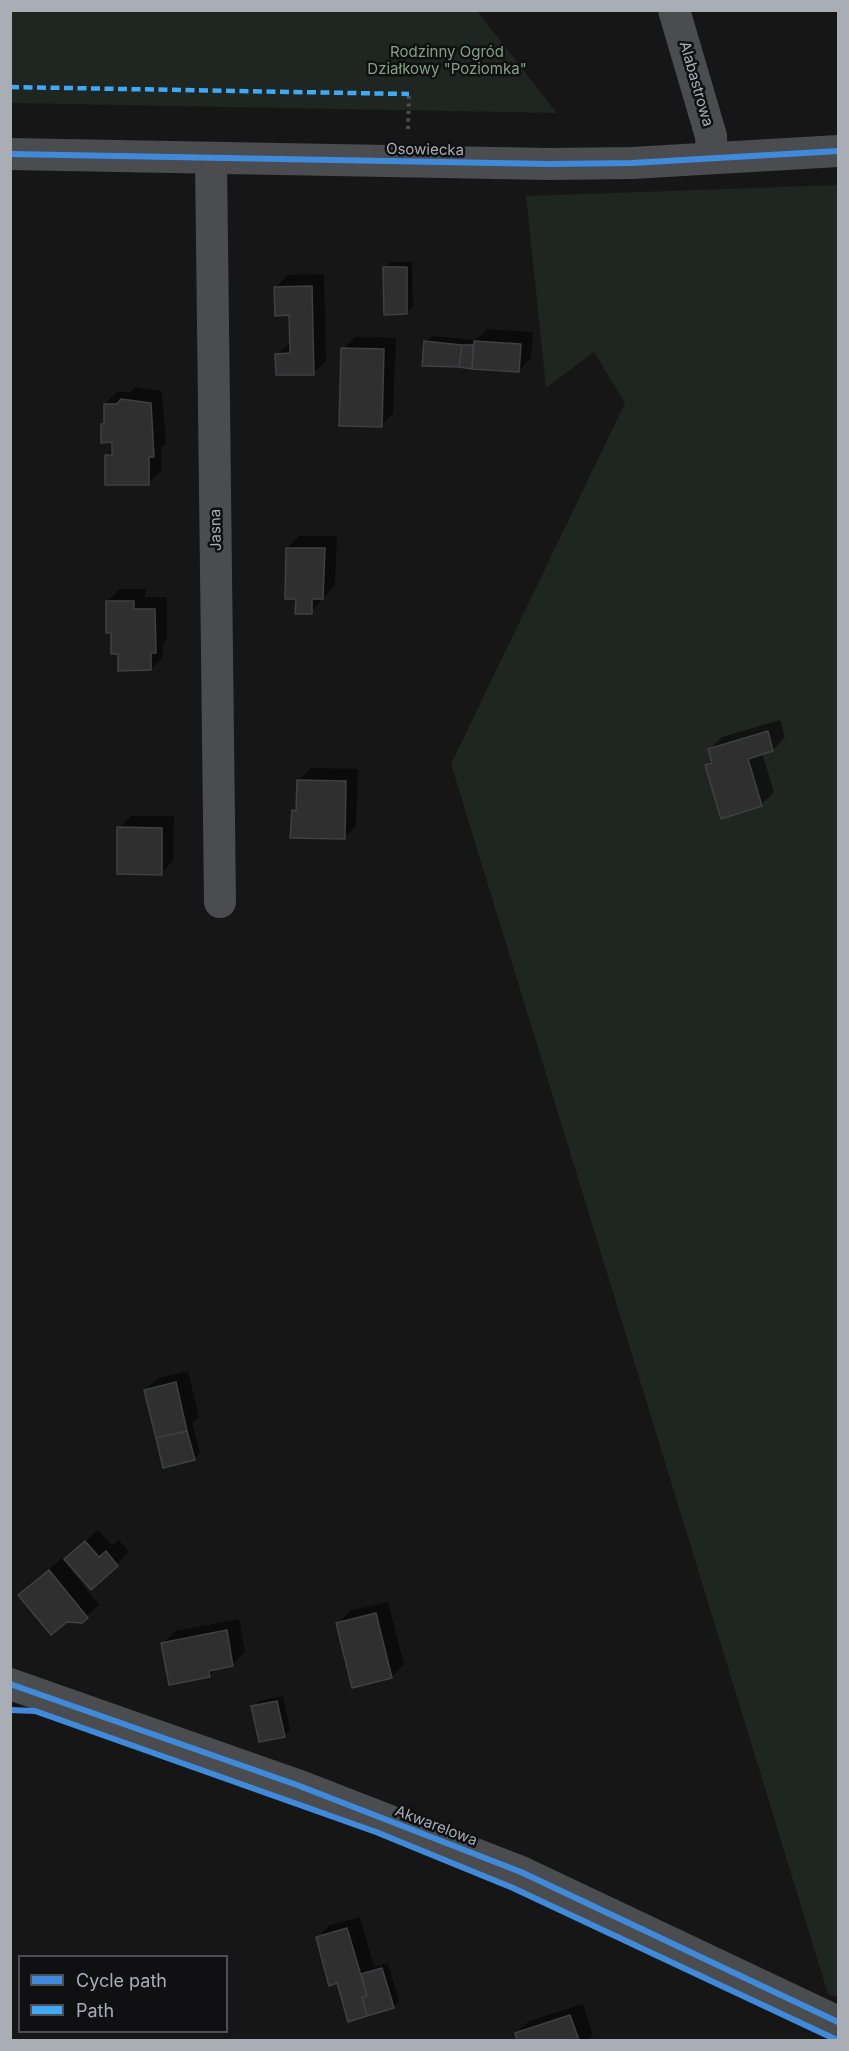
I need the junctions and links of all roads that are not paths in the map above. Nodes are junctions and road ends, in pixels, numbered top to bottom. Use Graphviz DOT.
graph roads {
  1 [pos="674,10"];
  2 [pos="838,151"];
  3 [pos="10,154"];
  4 [pos="712,158"];
  5 [pos="212,159"];
  6 [pos="220,902"];
  7 [pos="10,1684"];
  8 [pos="838,2022"];
  1 -- 4 [label="street, Alabastrowa"];
  2 -- 4 [label="street, Osowiecka"];
  3 -- 5 [label="street, Osowiecka"];
  4 -- 5 [label="street, Osowiecka"];
  5 -- 6 [label="street, Jasna"];
  7 -- 8 [label="street, Akwarelowa"];
}
